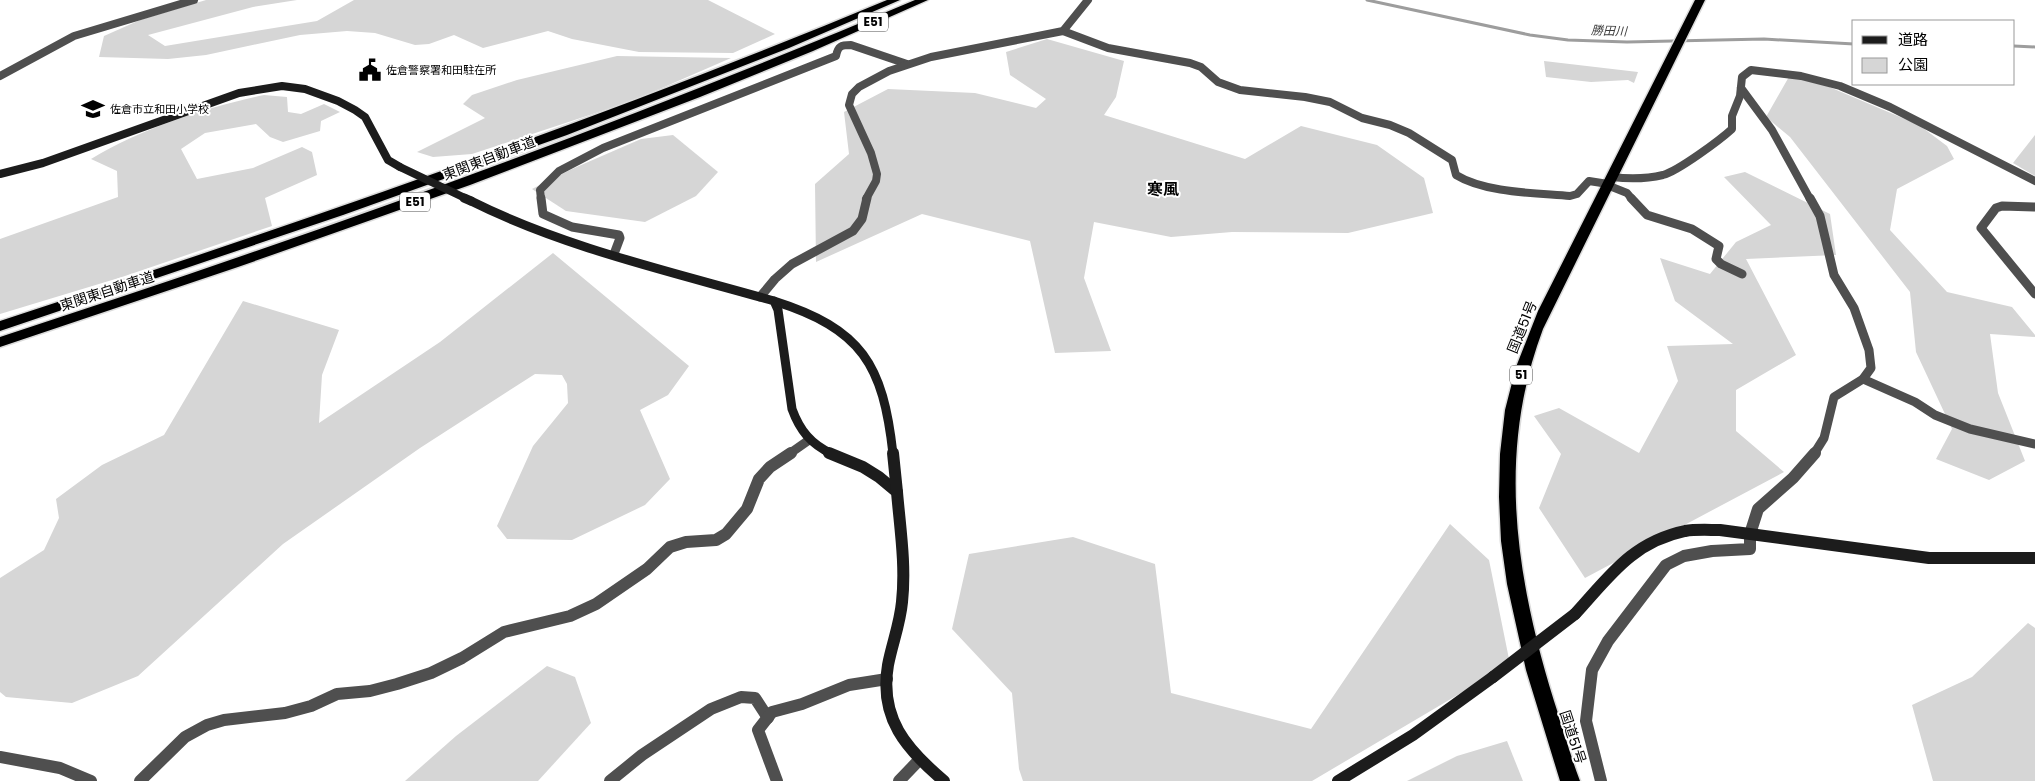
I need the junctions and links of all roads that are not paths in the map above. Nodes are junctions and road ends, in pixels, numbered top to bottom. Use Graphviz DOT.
graph roads {
  1 [pos="194,0"];
  2 [pos="895,0"];
  3 [pos="923,0"];
  4 [pos="1088,0"];
  5 [pos="1700,0"];
  6 [pos="1063,31"];
  7 [pos="907,64"];
  8 [pos="0,76"];
  9 [pos="1741,88"];
  10 [pos="0,174"];
  11 [pos="2035,181"];
  12 [pos="1609,182"];
  13 [pos="2035,207"];
  14 [pos="614,254"];
  15 [pos="1742,274"];
  16 [pos="2035,294"];
  17 [pos="760,297"];
  18 [pos="774,301"];
  19 [pos="0,326"];
  20 [pos="0,342"];
  21 [pos="1863,379"];
  22 [pos="809,440"];
  23 [pos="2035,444"];
  24 [pos="896,492"];
  25 [pos="1750,534"];
  26 [pos="2035,558"];
  27 [pos="887,680"];
  28 [pos="768,718"];
  29 [pos="0,757"];
  30 [pos="920,759"];
  31 [pos="91,781"];
  32 [pos="140,781"];
  33 [pos="610,781"];
  34 [pos="777,781"];
  35 [pos="899,781"];
  36 [pos="944,781"];
  37 [pos="1339,781"];
  38 [pos="1570,781"];
  39 [pos="1600,781"];
  1 -- 8 [label="street"];
  2 -- 19 [label="highway, 東関東自動車道 / E51"];
  3 -- 20 [label="highway, 東関東自動車道 / E51"];
  4 -- 6 [label="street"];
  5 -- 12 [label="highway, 国道51号 / 51"];
  6 -- 7 [label="street"];
  6 -- 12 [label="street"];
  7 -- 14 [label="street"];
  7 -- 17 [label="street"];
  9 -- 11 [label="street"];
  9 -- 12 [label="street"];
  9 -- 21 [label="street"];
  10 -- 14 [label="street, bridge"];
  12 -- 15 [label="street"];
  12 -- 38 [label="highway, 国道51号 / 51"];
  13 -- 16 [label="street"];
  14 -- 17 [label="street"];
  17 -- 18 [label="street"];
  18 -- 22 [label="street"];
  18 -- 24 [label="street"];
  21 -- 23 [label="street"];
  21 -- 25 [label="street"];
  22 -- 24 [label="street"];
  22 -- 32 [label="street"];
  24 -- 27 [label="street"];
  25 -- 26 [label="street"];
  25 -- 37 [label="street, bridge"];
  25 -- 39 [label="street"];
  27 -- 28 [label="street"];
  27 -- 30 [label="street"];
  28 -- 33 [label="street"];
  28 -- 34 [label="street"];
  29 -- 31 [label="street"];
  30 -- 35 [label="street"];
  30 -- 36 [label="street"];
}
